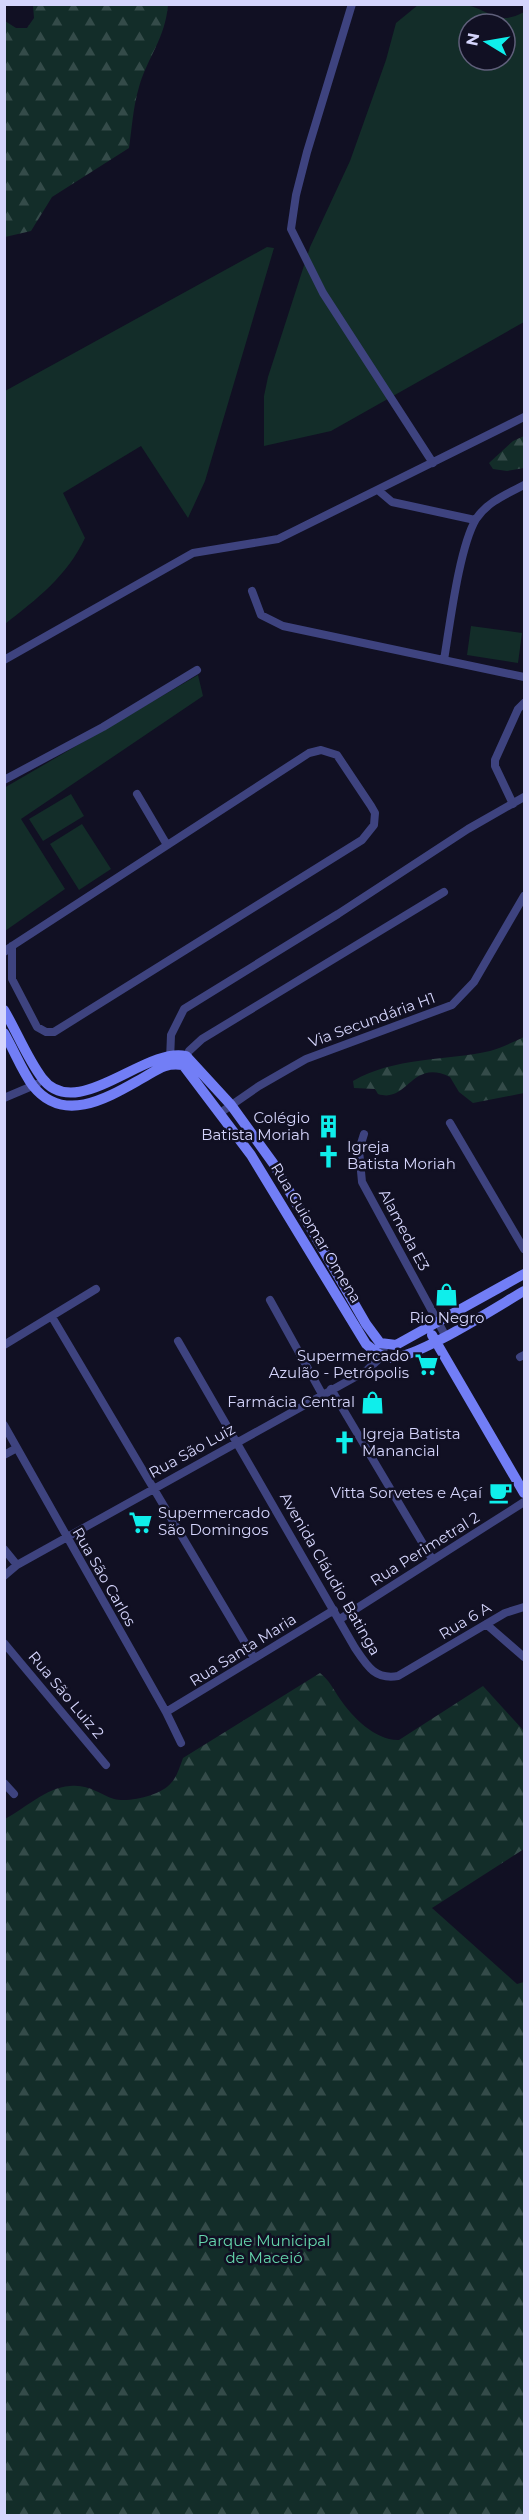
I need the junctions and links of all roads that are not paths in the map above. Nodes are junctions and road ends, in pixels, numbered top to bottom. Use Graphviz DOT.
graph roads {
  1 [pos="352,4"];
  2 [pos="525,417"];
  3 [pos="434,463"];
  4 [pos="525,485"];
  5 [pos="379,491"];
  6 [pos="475,520"];
  7 [pos="252,591"];
  8 [pos="4,660"];
  9 [pos="444,660"];
  10 [pos="197,670"];
  11 [pos="525,677"];
  12 [pos="525,702"];
  13 [pos="4,780"];
  14 [pos="137,794"];
  15 [pos="525,797"];
  16 [pos="513,804"];
  17 [pos="167,845"];
  18 [pos="444,892"];
  19 [pos="525,896"];
  20 [pos="8,949"];
  21 [pos="4,1010"];
  22 [pos="4,1033"];
  23 [pos="170,1059"];
  24 [pos="185,1061"];
  25 [pos="38,1083"];
  26 [pos="4,1098"];
  27 [pos="231,1105"];
  28 [pos="220,1113"];
  29 [pos="450,1123"];
  30 [pos="364,1134"];
  31 [pos="525,1249"];
  32 [pos="524,1276"];
  33 [pos="96,1289"];
  34 [pos="525,1291"];
  35 [pos="270,1300"];
  36 [pos="52,1317"];
  37 [pos="438,1323"];
  38 [pos="428,1329"];
  39 [pos="445,1335"];
  40 [pos="178,1341"];
  41 [pos="435,1341"];
  42 [pos="4,1345"];
  43 [pos="385,1345"];
  44 [pos="381,1357"];
  45 [pos="331,1389"];
  46 [pos="322,1394"];
  47 [pos="4,1425"];
  48 [pos="237,1442"];
  49 [pos="17,1448"];
  50 [pos="4,1455"];
  51 [pos="153,1487"];
  52 [pos="525,1493"];
  53 [pos="525,1502"];
  54 [pos="66,1538"];
  55 [pos="4,1550"];
  56 [pos="432,1559"];
  57 [pos="17,1565"];
  58 [pos="4,1576"];
  59 [pos="525,1607"];
  60 [pos="334,1610"];
  61 [pos="340,1618"];
  62 [pos="486,1624"];
  63 [pos="4,1644"];
  64 [pos="525,1657"];
  65 [pos="254,1658"];
  66 [pos="421,1663"];
  67 [pos="166,1712"];
  68 [pos="181,1743"];
  69 [pos="106,1765"];
  70 [pos="4,1783"];
  71 [pos="14,1794"];
  1 -- 3 [label="street"];
  2 -- 3 [label="street"];
  3 -- 5 [label="street"];
  4 -- 6 [label="street"];
  5 -- 6 [label="street"];
  5 -- 8 [label="street"];
  6 -- 9 [label="street"];
  7 -- 9 [label="street"];
  9 -- 11 [label="street"];
  10 -- 13 [label="street"];
  12 -- 16 [label="street"];
  14 -- 17 [label="street"];
  15 -- 16 [label="street"];
  16 -- 23 [label="street"];
  17 -- 20 [label="street"];
  17 -- 20 [label="street"];
  18 -- 24 [label="street"];
  19 -- 27 [label="street, Via Secundária H1"];
  21 -- 25 [label="street"];
  22 -- 25 [label="street"];
  23 -- 24 [label="street"];
  23 -- 25 [label="street"];
  24 -- 27 [label="street, Rua Guiomar Omena"];
  24 -- 28 [label="street, Rua Guiomar Omena"];
  25 -- 26 [label="street"];
  27 -- 28 [label="street, Via Secundária H1"];
  27 -- 43 [label="street, Rua Guiomar Omena"];
  28 -- 44 [label="street, Rua Guiomar Omena"];
  29 -- 31 [label="street"];
  30 -- 37 [label="street, Alameda E3"];
  32 -- 37 [label="street"];
  33 -- 36 [label="street"];
  34 -- 39 [label="street"];
  35 -- 46 [label="street"];
  36 -- 42 [label="street"];
  36 -- 51 [label="street"];
  37 -- 38 [label="street"];
  37 -- 39 [label="street, Alameda E3"];
  38 -- 41 [label="street"];
  38 -- 43 [label="street"];
  39 -- 41 [label="street"];
  40 -- 48 [label="street, Avenida Cláudio Batinga"];
  41 -- 44 [label="street"];
  41 -- 52 [label="street"];
  43 -- 44 [label="street"];
  44 -- 45 [label="street, Rua São Luiz"];
  45 -- 46 [label="street, Rua São Luiz"];
  45 -- 56 [label="street"];
  46 -- 48 [label="street, Rua São Luiz"];
  47 -- 49 [label="street, Rua São Carlos"];
  48 -- 51 [label="street, Rua São Luiz"];
  48 -- 60 [label="street, Avenida Cláudio Batinga"];
  49 -- 50 [label="street"];
  49 -- 54 [label="street, Rua São Carlos"];
  51 -- 54 [label="street, Rua São Luiz"];
  51 -- 65 [label="street"];
  53 -- 56 [label="street, Rua Perimetral 2"];
  54 -- 57 [label="street, Rua São Luiz"];
  54 -- 67 [label="street, Rua São Carlos"];
  55 -- 57 [label="street"];
  56 -- 61 [label="street, Rua Perimetral 2"];
  57 -- 58 [label="street, Rua São Luiz"];
  59 -- 62 [label="street, Rua 6 A"];
  60 -- 61 [label="street, Avenida Cláudio Batinga"];
  60 -- 65 [label="street, Rua Santa Maria"];
  61 -- 66 [label="street, Avenida Cláudio Batinga"];
  62 -- 64 [label="street"];
  62 -- 66 [label="street, Rua 6 A"];
  63 -- 69 [label="street, Rua São Luiz 2"];
  65 -- 67 [label="street, Rua Santa Maria"];
  67 -- 68 [label="street, Rua São Carlos"];
  70 -- 71 [label="street"];
}
